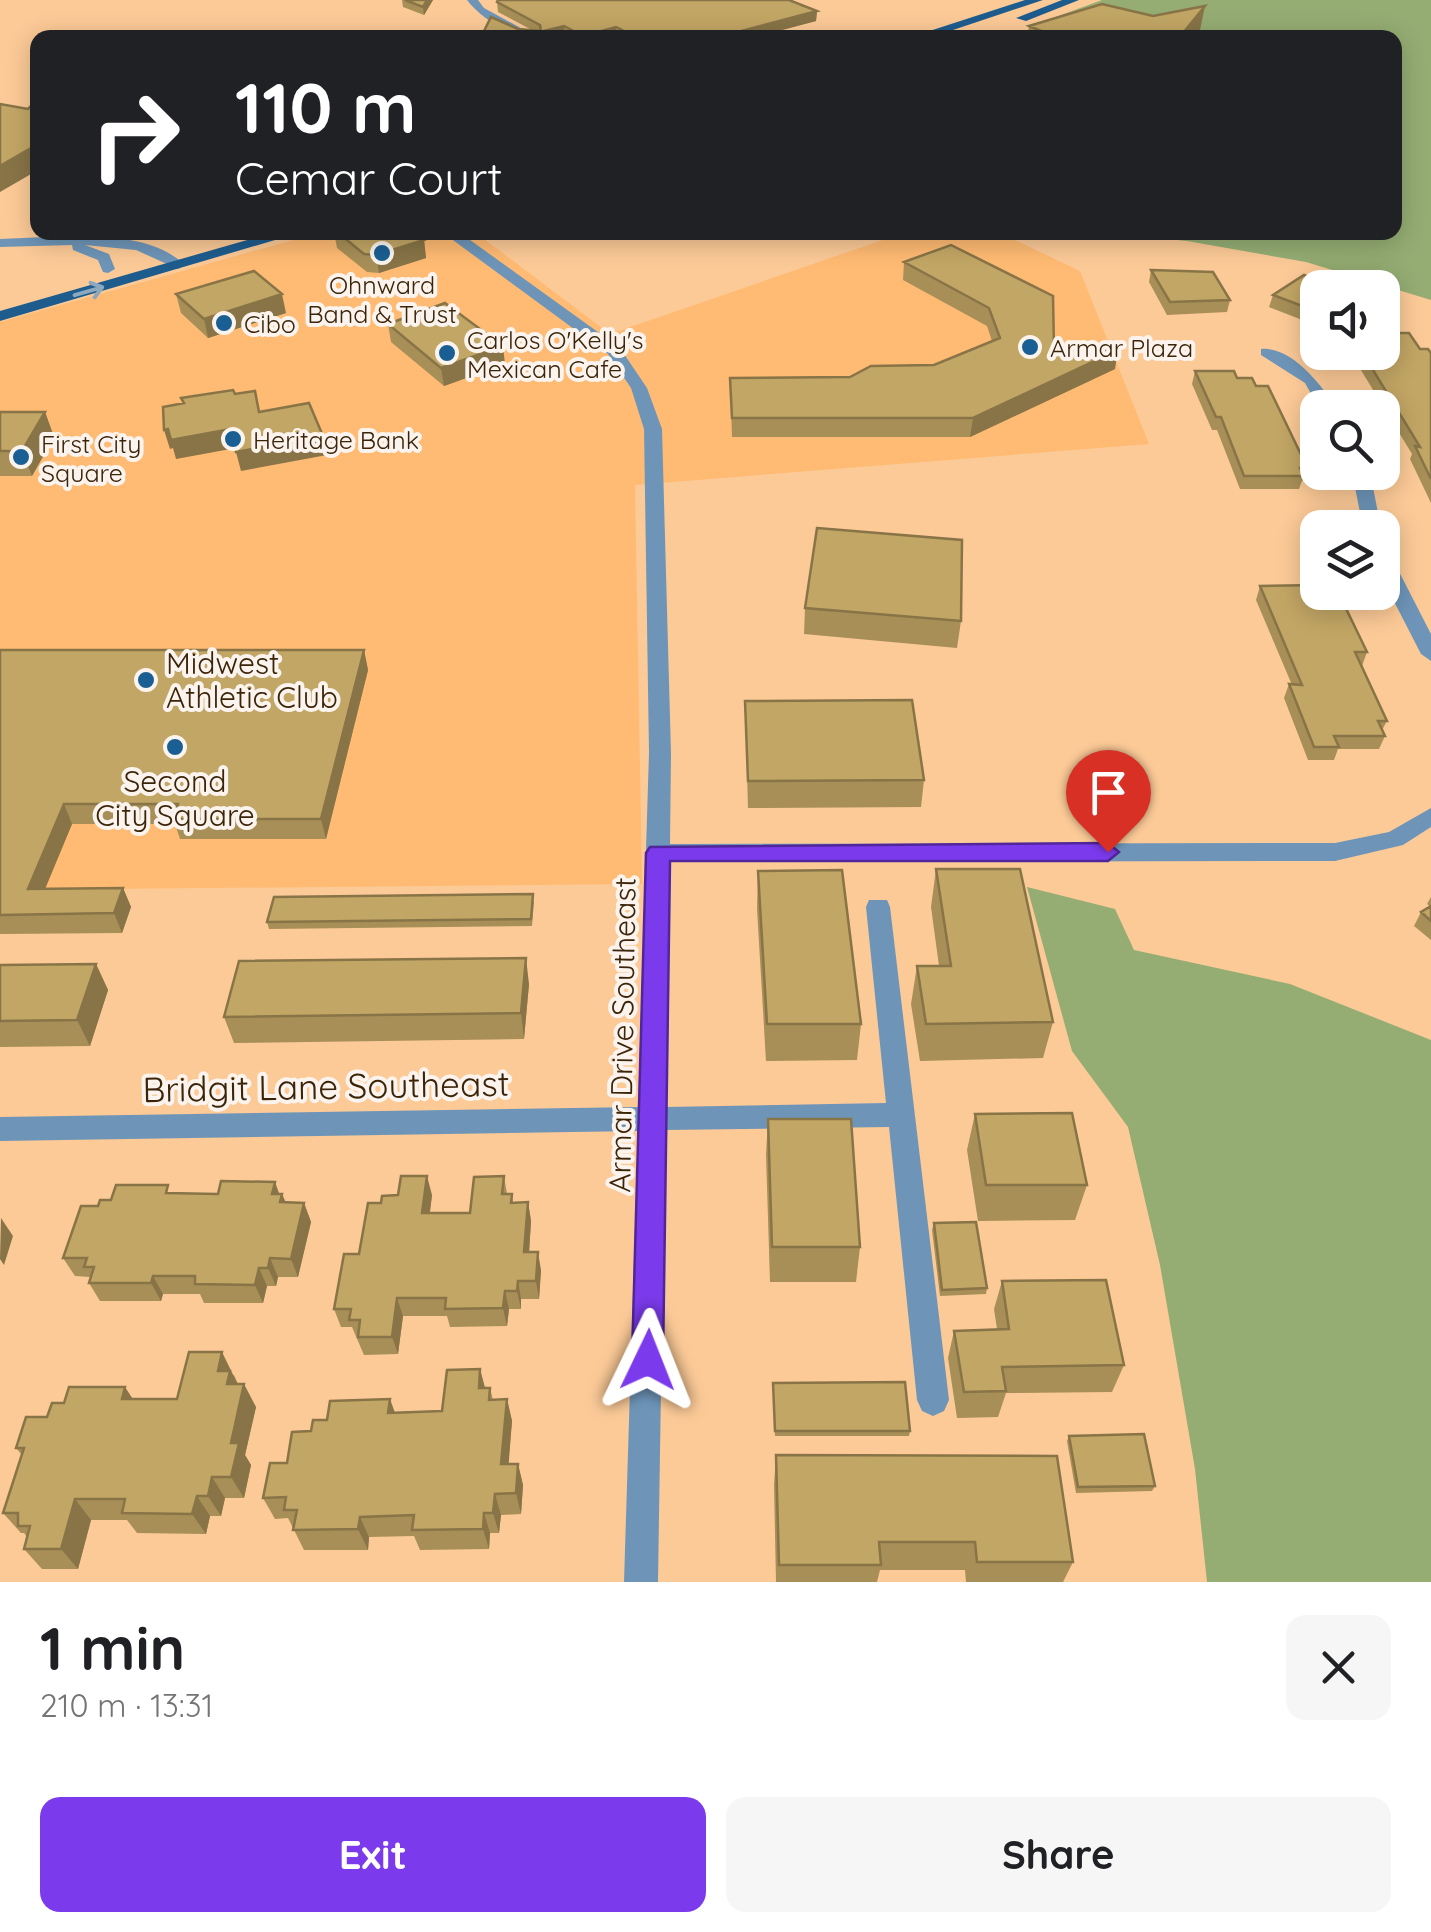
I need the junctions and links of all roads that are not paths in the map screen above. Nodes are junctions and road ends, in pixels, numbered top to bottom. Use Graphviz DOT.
graph roads {
  1 [pos="472,0"];
  2 [pos="1037,0"];
  3 [pos="1073,0"];
  4 [pos="519,30"];
  5 [pos="940,30"];
  6 [pos="979,30"];
  7 [pos="218,240"];
  8 [pos="258,240"];
  9 [pos="460,240"];
  10 [pos="0,243"];
  11 [pos="50,243"];
  12 [pos="171,259"];
  13 [pos="108,269"];
  14 [pos="0,299"];
  15 [pos="0,316"];
  16 [pos="1267,352"];
  17 [pos="1317,390"];
  18 [pos="1400,593"];
  19 [pos="1431,654"];
  20 [pos="1431,816"];
  21 [pos="658,853"];
  22 [pos="878,908"];
  23 [pos="900,1115"];
  24 [pos="654,1118"];
  25 [pos="0,1129"];
  26 [pos="933,1400"];
  27 [pos="642,1582"];
  1 -- 4 [label="street"];
  2 -- 5 [label="main road"];
  3 -- 6 [label="main road"];
  7 -- 12 [label="main road"];
  8 -- 12 [label="main road"];
  9 -- 21 [label="street, Armar Drive Southeast"];
  10 -- 11 [label="street"];
  11 -- 12 [label="street"];
  11 -- 13 [label="street"];
  12 -- 13 [label="main road"];
  15 -- 12 [label="main road, one-way"];
  13 -- 14 [label="main road"];
  16 -- 17 [label="street"];
  18 -- 19 [label="street"];
  20 -- 21 [label="street"];
  21 -- 24 [label="street, Armar Drive Southeast"];
  22 -- 23 [label="street"];
  23 -- 24 [label="street, Bridgit Lane Southeast"];
  23 -- 26 [label="street"];
  24 -- 25 [label="street, Bridgit Lane Southeast"];
  24 -- 27 [label="street, Armar Drive Southeast"];
}
